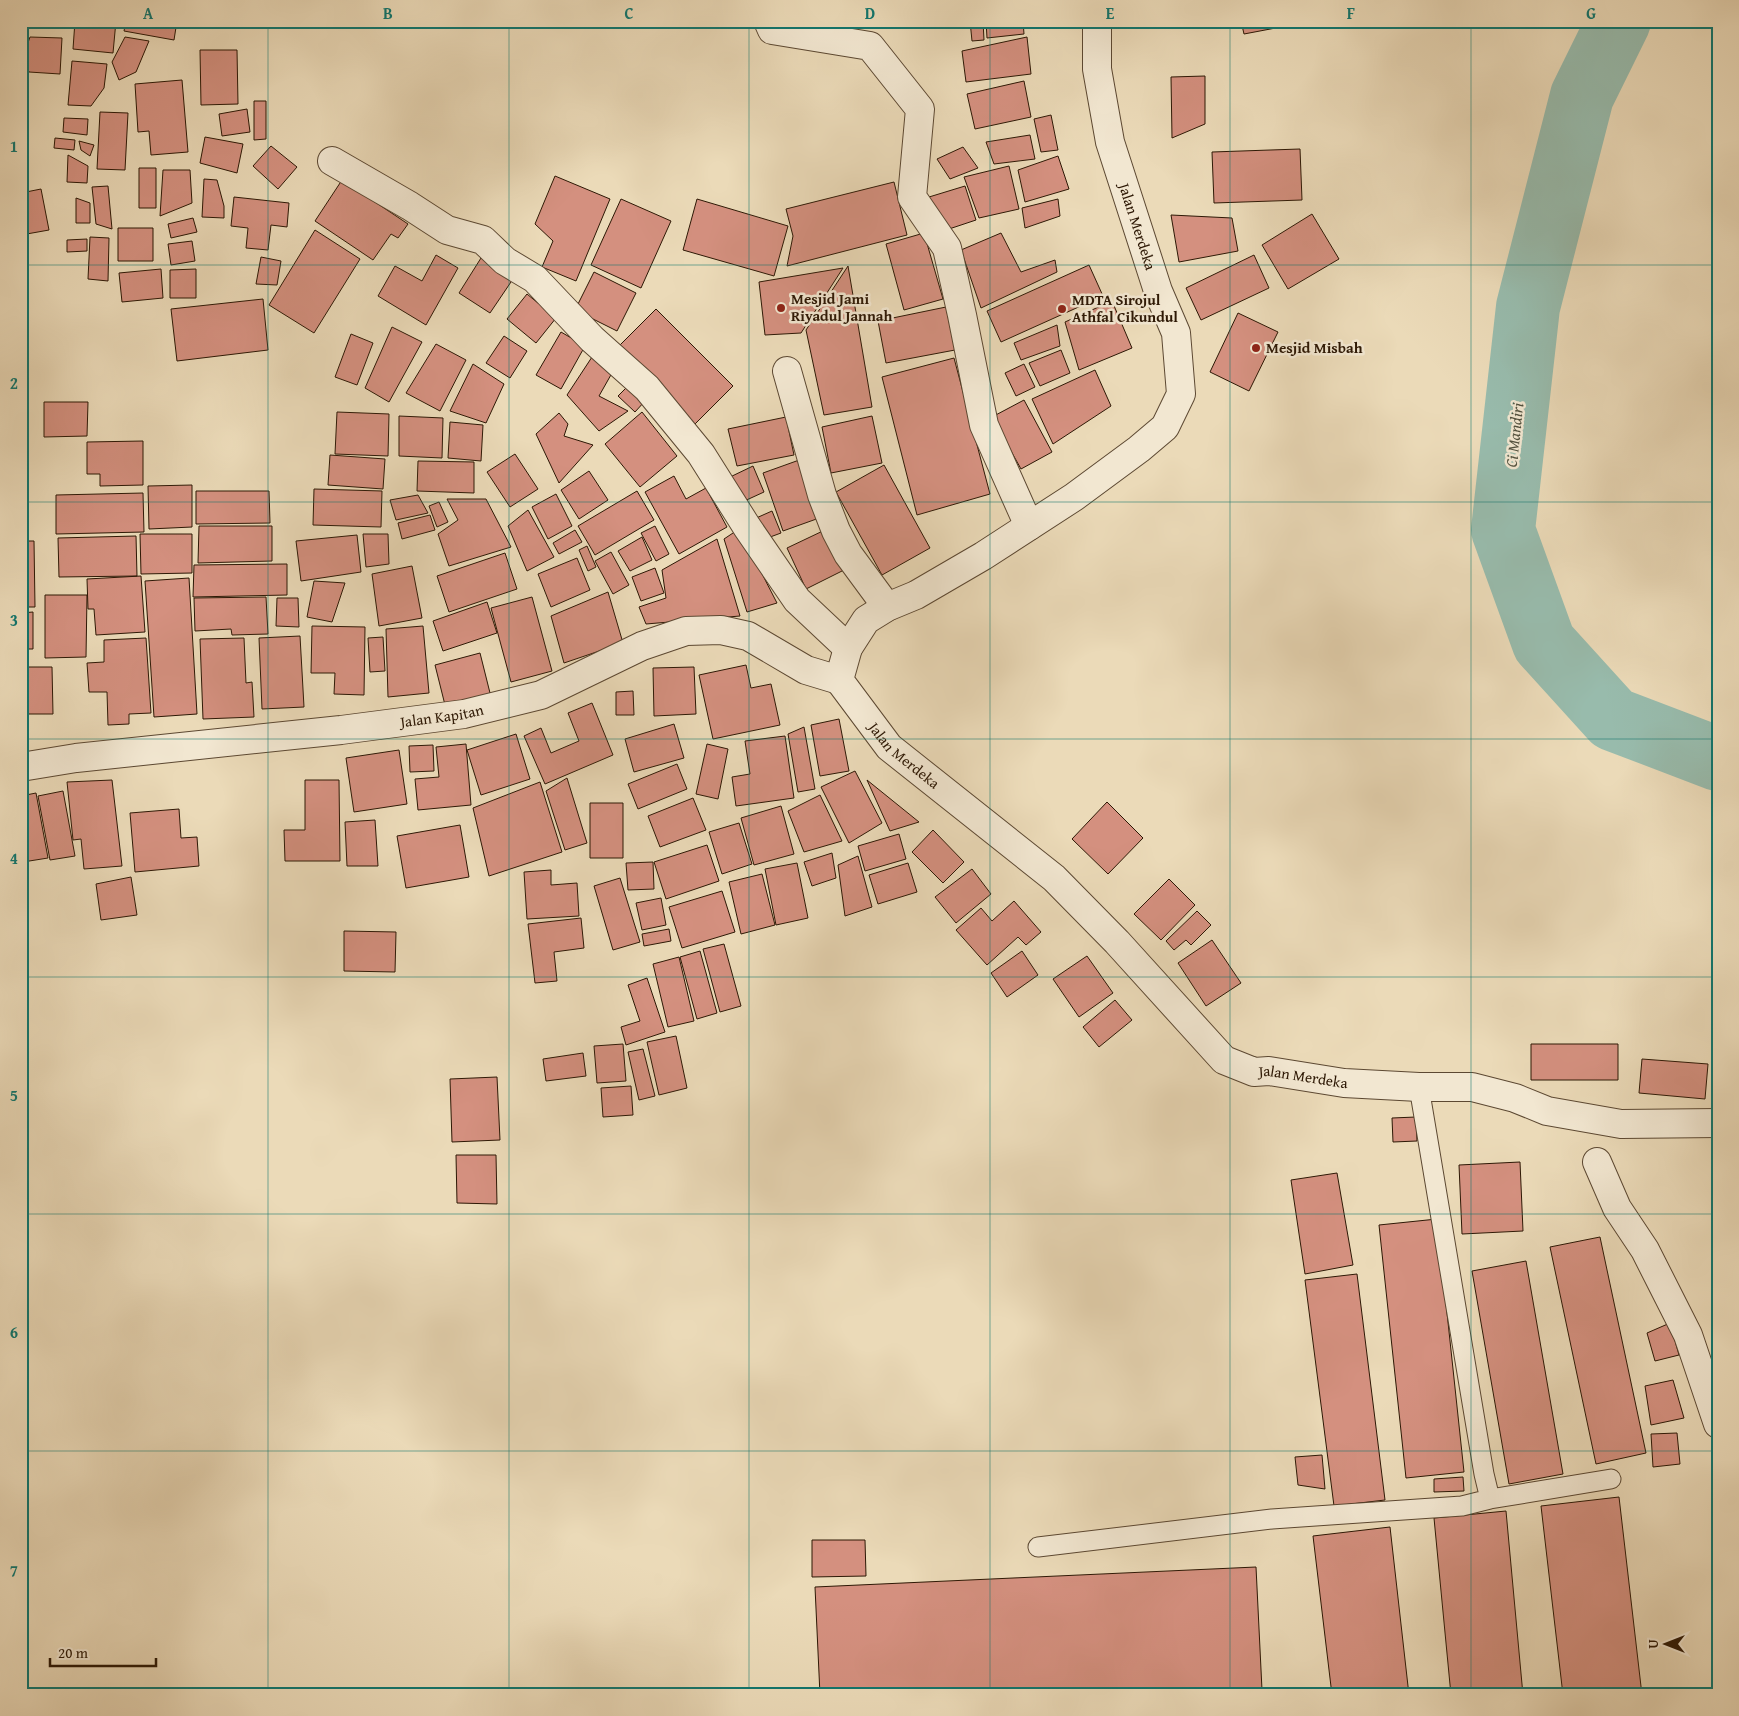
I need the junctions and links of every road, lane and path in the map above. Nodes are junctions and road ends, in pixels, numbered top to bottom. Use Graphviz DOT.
graph roads {
  1 [pos="768,21"];
  2 [pos="1097,21"];
  3 [pos="332,161"];
  4 [pos="786,371"];
  5 [pos="1029,526"];
  6 [pos="887,607"];
  7 [pos="848,648"];
  8 [pos="839,680"];
  9 [pos="21,767"];
  10 [pos="1419,1087"];
  11 [pos="1718,1123"];
  12 [pos="1597,1162"];
  13 [pos="1718,1424"];
  14 [pos="1611,1479"];
  15 [pos="1490,1499"];
  16 [pos="1038,1547"];
  1 -- 5 [label="street"];
  2 -- 5 [label="street, Jalan Merdeka"];
  3 -- 7 [label="street"];
  4 -- 6 [label="street"];
  5 -- 6 [label="street, Jalan Merdeka"];
  6 -- 7 [label="street, Jalan Merdeka"];
  7 -- 8 [label="street, Jalan Merdeka"];
  8 -- 9 [label="street, Jalan Kapitan"];
  8 -- 10 [label="street, Jalan Merdeka"];
  10 -- 11 [label="street, Jalan Merdeka"];
  10 -- 15 [label="lane"];
  12 -- 13 [label="street"];
  14 -- 15 [label="lane"];
  15 -- 16 [label="lane"];
}
